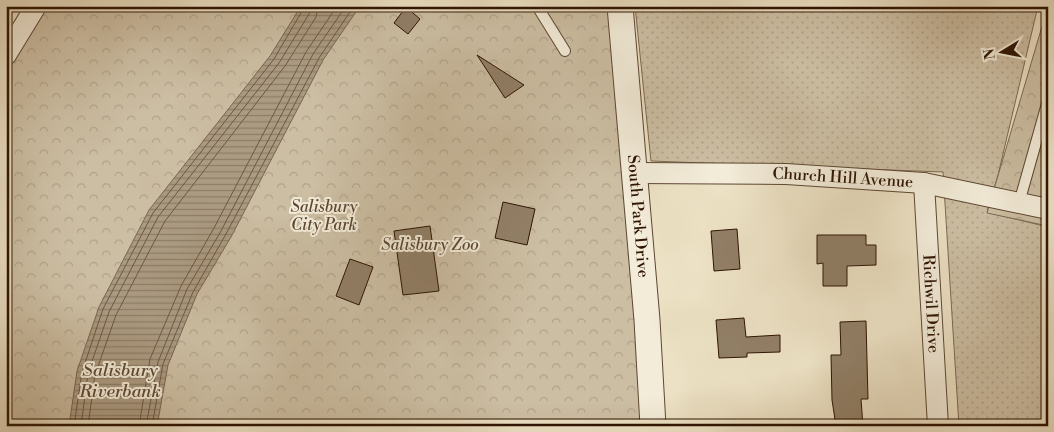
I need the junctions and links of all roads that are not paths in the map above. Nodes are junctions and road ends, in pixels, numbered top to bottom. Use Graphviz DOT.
graph roads {
  1 [pos="36,6"];
  2 [pos="537,6"];
  3 [pos="620,6"];
  4 [pos="565,51"];
  5 [pos="6,55"];
  6 [pos="1048,100"];
  7 [pos="634,173"];
  8 [pos="924,183"];
  9 [pos="1019,202"];
  10 [pos="1048,209"];
  11 [pos="653,426"];
  12 [pos="938,426"];
  1 -- 5 [label="street"];
  2 -- 4 [label="lane"];
  3 -- 7 [label="street, South Park Drive"];
  6 -- 9 [label="lane"];
  7 -- 8 [label="street, Church Hill Avenue"];
  7 -- 11 [label="street, South Park Drive"];
  8 -- 9 [label="street, Church Hill Avenue"];
  8 -- 12 [label="street, Richwil Drive"];
  9 -- 10 [label="street, Church Hill Avenue"];
}
